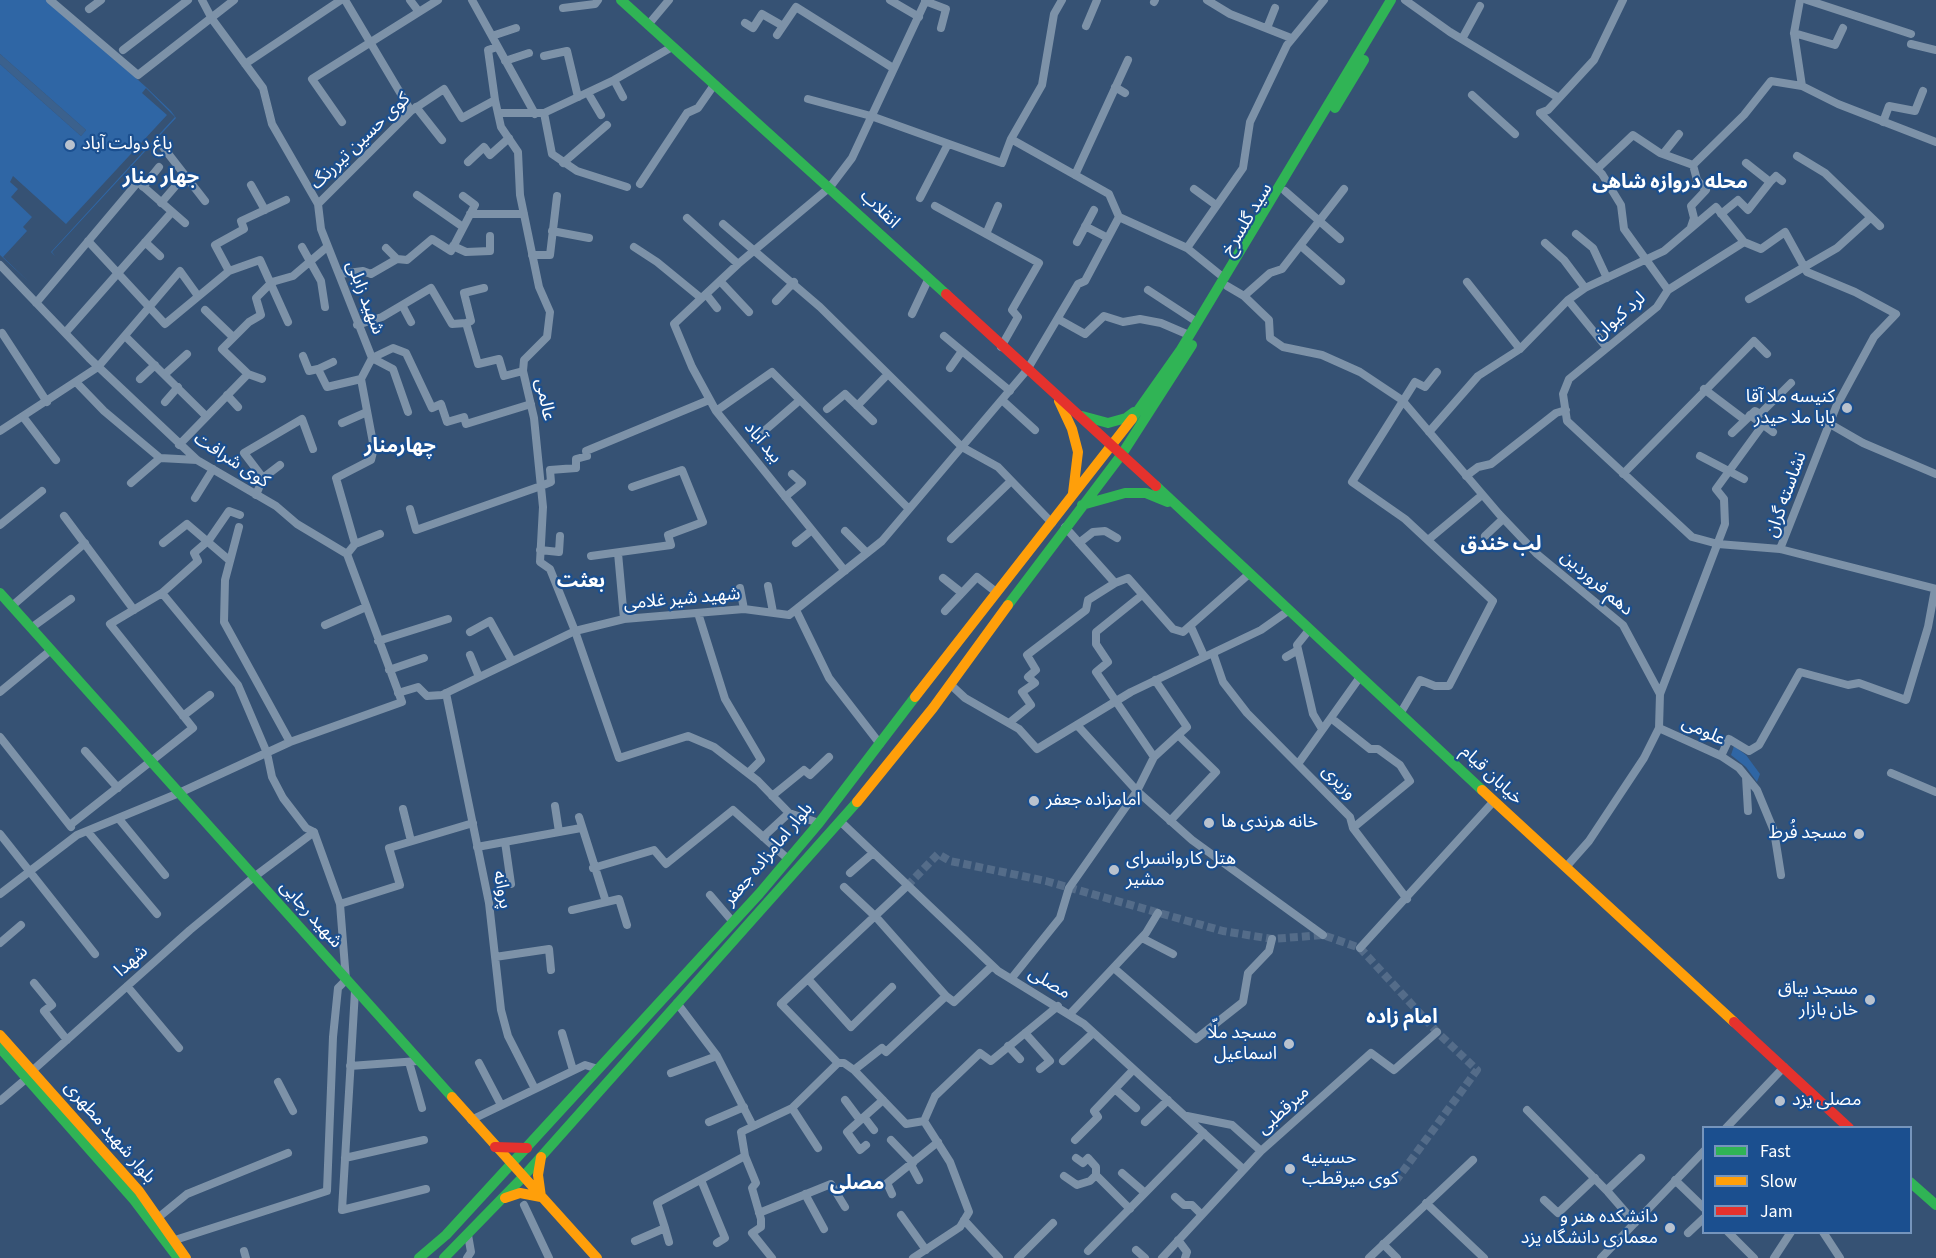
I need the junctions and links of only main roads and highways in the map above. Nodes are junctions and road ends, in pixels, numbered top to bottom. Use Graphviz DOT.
graph roads {
  1 [pos="621,0"];
  2 [pos="1391,0"];
  3 [pos="1399,0"];
  4 [pos="1354,69"];
  5 [pos="1340,92"];
  6 [pos="1226,282"];
  7 [pos="1058,398"];
  8 [pos="1142,406"];
  9 [pos="1076,414"];
  10 [pos="1118,450"];
  11 [pos="1076,490"];
  12 [pos="1090,493"];
  13 [pos="1082,505"];
  14 [pos="1175,505"];
  15 [pos="0,593"];
  16 [pos="759,894"];
  17 [pos="767,904"];
  18 [pos="0,1035"];
  19 [pos="0,1048"];
  20 [pos="29,1075"];
  21 [pos="1847,1126"];
  22 [pos="538,1135"];
  23 [pos="550,1145"];
  24 [pos="495,1147"];
  25 [pos="526,1148"];
  26 [pos="542,1154"];
  27 [pos="511,1165"];
  28 [pos="523,1177"];
  29 [pos="498,1178"];
  30 [pos="1912,1183"];
  31 [pos="541,1197"];
  32 [pos="501,1201"];
  33 [pos="1936,1205"];
  34 [pos="178,1258"];
  35 [pos="186,1258"];
  36 [pos="419,1258"];
  37 [pos="444,1258"];
  38 [pos="597,1258"];
  1 -- 7 [label="main road, انقلاب"];
  2 -- 4 [label="main road, سید گلسرخ"];
  3 -- 4 [label="main road, سید گلسرخ"];
  4 -- 5 [label="main road, سید گلسرخ"];
  5 -- 6 [label="main road, سید گلسرخ"];
  5 -- 6 [label="main road, سید گلسرخ"];
  6 -- 8 [label="main road, سید گلسرخ"];
  6 -- 10 [label="main road, سید گلسرخ"];
  7 -- 9 [label="main road, انقلاب"];
  7 -- 11 [label="main road"];
  8 -- 9 [label="main road"];
  8 -- 10 [label="main road, سید گلسرخ"];
  9 -- 10 [label="main road, انقلاب"];
  10 -- 11 [label="main road, بلوار امامزاده جعفر"];
  10 -- 12 [label="main road, بلوار امامزاده جعفر"];
  10 -- 14 [label="main road, خیابان قیام"];
  11 -- 12 [label="main road"];
  11 -- 16 [label="main road, بلوار امامزاده جعفر"];
  12 -- 13 [label="main road, بلوار امامزاده جعفر"];
  13 -- 14 [label="main road"];
  13 -- 17 [label="main road, بلوار امامزاده جعفر"];
  14 -- 21 [label="main road, خیابان قیام"];
  15 -- 24 [label="main road, شهید رجایی"];
  16 -- 17 [label="main road"];
  16 -- 22 [label="main road, بلوار امامزاده جعفر"];
  17 -- 23 [label="main road, بلوار امامزاده جعفر"];
  18 -- 20 [label="main road, بلوار شهید مطهری"];
  19 -- 20 [label="main road, بلوار شهید مطهری"];
  20 -- 34 [label="main road, بلوار شهید مطهری"];
  20 -- 35 [label="main road, بلوار شهید مطهری"];
  22 -- 23 [label="main road"];
  22 -- 25 [label="main road, بلوار امامزاده جعفر"];
  23 -- 26 [label="main road, بلوار امامزاده جعفر"];
  24 -- 25 [label="main road"];
  24 -- 27 [label="main road, شهید رجایی"];
  24 -- 29 [label="main road"];
  25 -- 27 [label="main road, بلوار امامزاده جعفر"];
  26 -- 28 [label="main road, بلوار امامزاده جعفر"];
  26 -- 31 [label="main road"];
  27 -- 28 [label="main road, شهید رجایی"];
  27 -- 29 [label="main road, بلوار امامزاده جعفر"];
  28 -- 31 [label="main road, شهید رجایی"];
  28 -- 32 [label="main road, بلوار امامزاده جعفر"];
  29 -- 36 [label="main road, بلوار امامزاده جعفر"];
  30 -- 33 [label="main road"];
  31 -- 32 [label="main road"];
  31 -- 38 [label="main road, شهید رجایی"];
  32 -- 37 [label="main road, بلوار امامزاده جعفر"];
}
